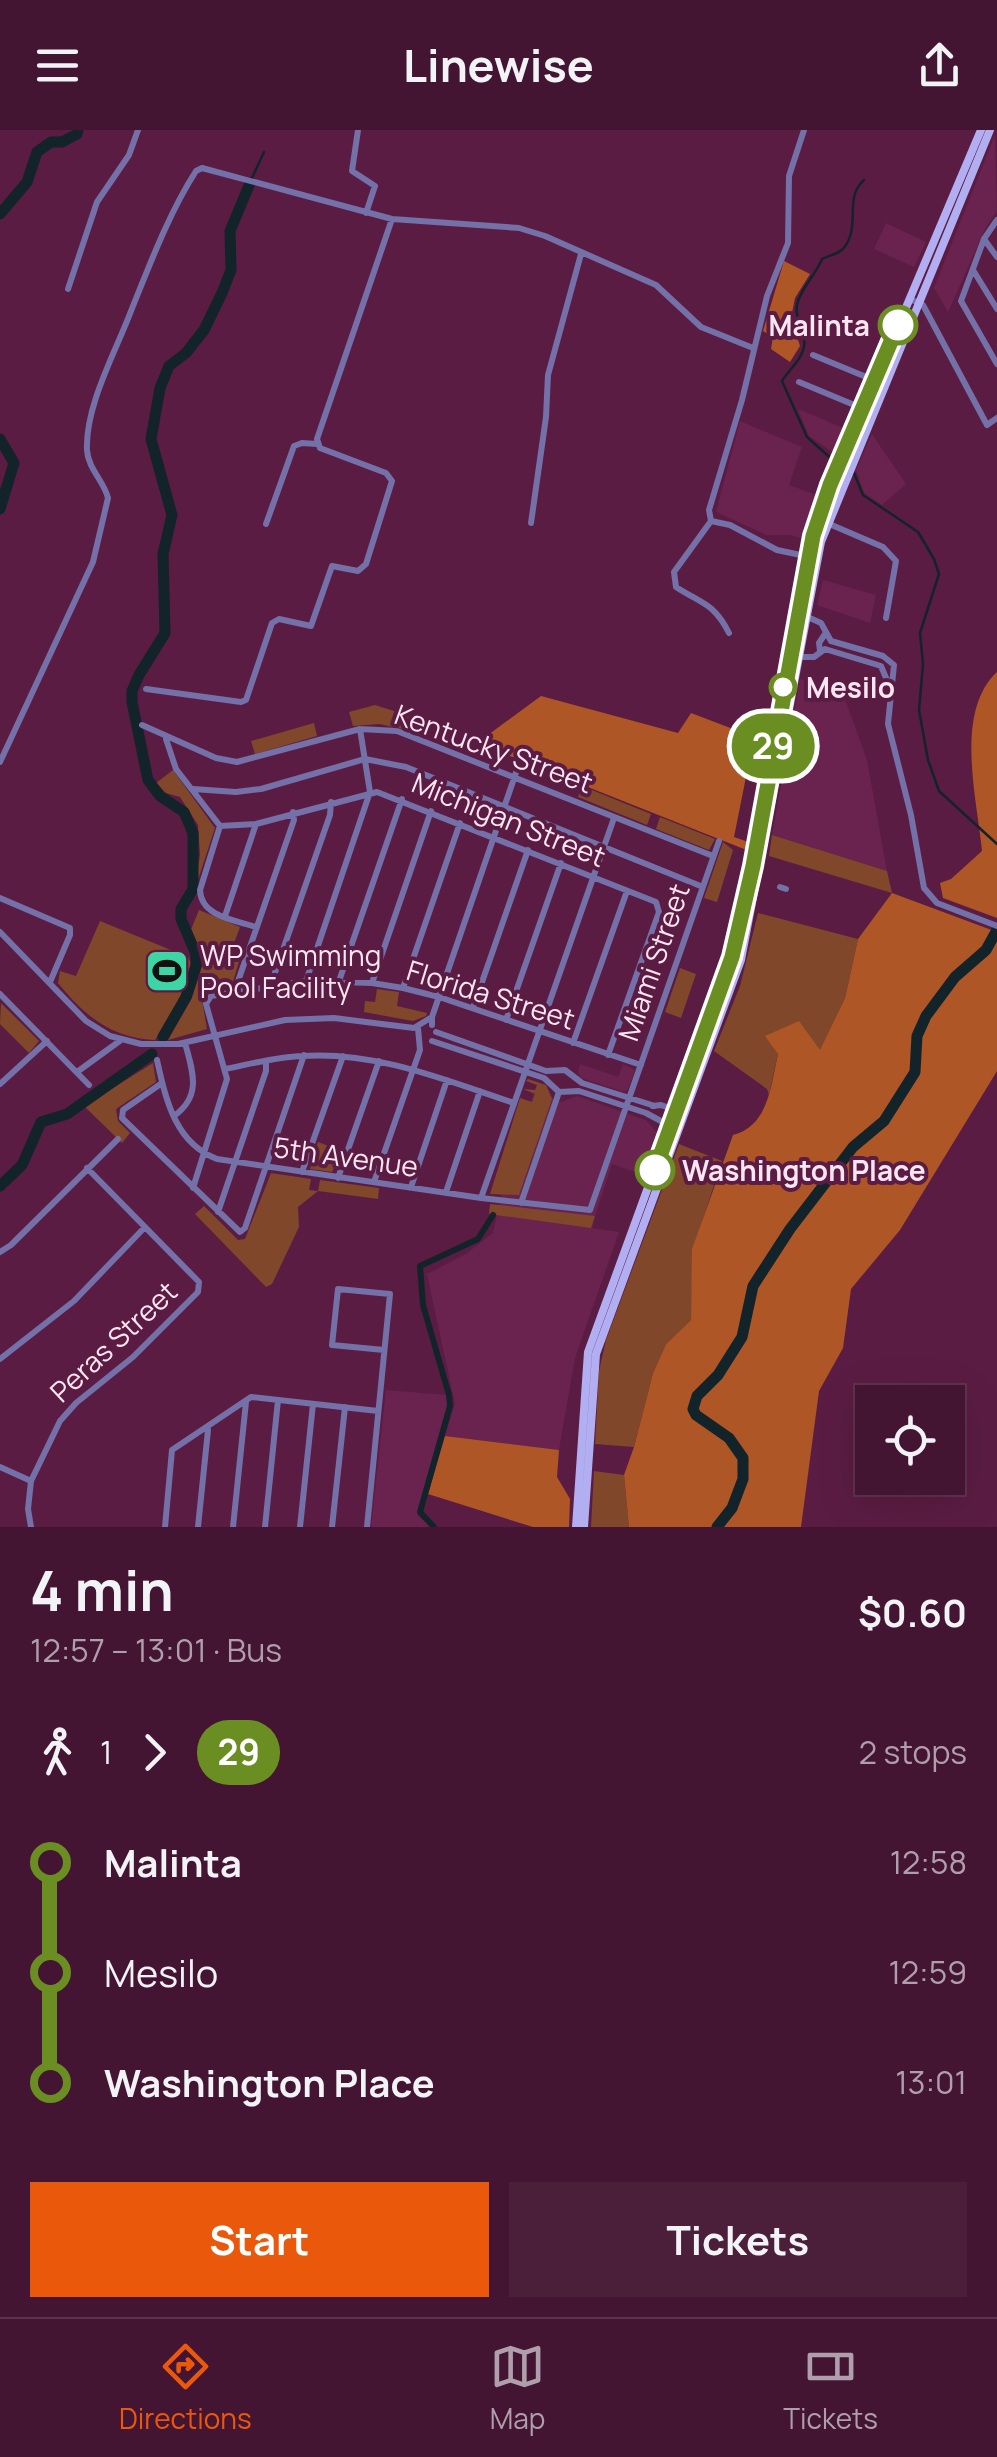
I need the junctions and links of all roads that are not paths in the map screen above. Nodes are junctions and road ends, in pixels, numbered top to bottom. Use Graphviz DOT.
graph roads {
  1 [pos="138,130"];
  2 [pos="358,130"];
  3 [pos="804,130"];
  4 [pos="981,130"];
  5 [pos="990,130"];
  6 [pos="366,212"];
  7 [pos="392,219"];
  8 [pos="997,220"];
  9 [pos="984,239"];
  10 [pos="582,254"];
  11 [pos="997,256"];
  12 [pos="973,270"];
  13 [pos="68,289"];
  14 [pos="914,301"];
  15 [pos="997,309"];
  16 [pos="753,348"];
  17 [pos="813,355"];
  18 [pos="997,364"];
  19 [pos="798,382"];
  20 [pos="880,383"];
  21 [pos="864,409"];
  22 [pos="997,418"];
  23 [pos="317,444"];
  24 [pos="710,522"];
  25 [pos="822,522"];
  26 [pos="266,524"];
  27 [pos="531,524"];
  28 [pos="813,558"];
  29 [pos="801,615"];
  30 [pos="886,618"];
  31 [pos="728,633"];
  32 [pos="825,634"];
  33 [pos="841,649"];
  34 [pos="820,652"];
  35 [pos="793,657"];
  36 [pos="146,689"];
  37 [pos="142,726"];
  38 [pos="360,729"];
  39 [pos="166,738"];
  40 [pos="365,759"];
  41 [pos="520,760"];
  42 [pos="0,762"];
  43 [pos="514,777"];
  44 [pos="193,789"];
  45 [pos="370,792"];
  46 [pos="402,799"];
  47 [pos="331,802"];
  48 [pos="504,806"];
  49 [pos="431,811"];
  50 [pos="292,812"];
  51 [pos="614,818"];
  52 [pos="460,822"];
  53 [pos="256,824"];
  54 [pos="220,826"];
  55 [pos="494,836"];
  56 [pos="719,841"];
  57 [pos="604,847"];
  58 [pos="528,850"];
  59 [pos="713,856"];
  60 [pos="561,864"];
  61 [pos="593,877"];
  62 [pos="703,886"];
  63 [pos="627,890"];
  64 [pos="0,898"];
  65 [pos="225,916"];
  66 [pos="997,926"];
  67 [pos="256,927"];
  68 [pos="0,932"];
  69 [pos="306,981"];
  70 [pos="339,981"];
  71 [pos="50,982"];
  72 [pos="372,983"];
  73 [pos="271,984"];
  74 [pos="403,988"];
  75 [pos="234,990"];
  76 [pos="0,994"];
  77 [pos="438,996"];
  78 [pos="473,1008"];
  79 [pos="506,1020"];
  80 [pos="431,1024"];
  81 [pos="539,1032"];
  82 [pos="214,1034"];
  83 [pos="420,1038"];
  84 [pos="121,1040"];
  85 [pos="47,1041"];
  86 [pos="185,1042"];
  87 [pos="573,1043"];
  88 [pos="608,1055"];
  89 [pos="304,1056"];
  90 [pos="342,1056"];
  91 [pos="157,1060"];
  92 [pos="266,1061"];
  93 [pos="379,1061"];
  94 [pos="641,1066"];
  95 [pos="526,1068"];
  96 [pos="225,1069"];
  97 [pos="413,1069"];
  98 [pos="78,1072"];
  99 [pos="555,1073"];
  100 [pos="574,1077"];
  101 [pos="447,1080"];
  102 [pos="552,1082"];
  103 [pos="162,1083"];
  104 [pos="0,1084"];
  105 [pos="89,1084"];
  106 [pos="570,1090"];
  107 [pos="480,1091"];
  108 [pos="560,1092"];
  109 [pos="514,1102"];
  110 [pos="628,1102"];
  111 [pos="649,1106"];
  112 [pos="680,1111"];
  113 [pos="174,1116"];
  114 [pos="652,1116"];
  115 [pos="674,1127"];
  116 [pos="118,1139"];
  117 [pos="205,1154"];
  118 [pos="235,1163"];
  119 [pos="266,1167"];
  120 [pos="87,1168"];
  121 [pos="302,1172"];
  122 [pos="338,1178"];
  123 [pos="374,1182"];
  124 [pos="411,1187"];
  125 [pos="193,1188"];
  126 [pos="446,1192"];
  127 [pos="481,1198"];
  128 [pos="521,1203"];
  129 [pos="590,1210"];
  130 [pos="218,1212"];
  131 [pos="145,1227"];
  132 [pos="0,1252"];
  133 [pos="615,1288"];
  134 [pos="384,1350"];
  135 [pos="0,1359"];
  136 [pos="278,1400"];
  137 [pos="246,1401"];
  138 [pos="314,1404"];
  139 [pos="345,1407"];
  140 [pos="378,1411"];
  141 [pos="208,1428"];
  142 [pos="0,1468"];
  143 [pos="31,1481"];
  144 [pos="31,1527"];
  145 [pos="164,1527"];
  146 [pos="198,1527"];
  147 [pos="233,1527"];
  148 [pos="264,1527"];
  149 [pos="300,1527"];
  150 [pos="332,1527"];
  151 [pos="367,1527"];
  152 [pos="576,1527"];
  153 [pos="584,1527"];
  1 -- 13 [label="street"];
  2 -- 6 [label="street"];
  3 -- 16 [label="street"];
  4 -- 14 [label="main road"];
  5 -- 14 [label="main road"];
  6 -- 7 [label="street"];
  6 -- 42 [label="street"];
  7 -- 10 [label="street"];
  7 -- 23 [label="street"];
  8 -- 9 [label="street"];
  9 -- 11 [label="street"];
  9 -- 12 [label="street"];
  10 -- 16 [label="street"];
  10 -- 27 [label="street"];
  12 -- 15 [label="street"];
  12 -- 18 [label="street"];
  14 -- 20 [label="main road"];
  14 -- 22 [label="street"];
  16 -- 24 [label="street"];
  17 -- 20 [label="street"];
  19 -- 21 [label="street"];
  20 -- 21 [label="main road"];
  20 -- 25 [label="main road"];
  21 -- 25 [label="main road"];
  23 -- 26 [label="street"];
  23 -- 36 [label="street"];
  24 -- 28 [label="street"];
  24 -- 31 [label="street"];
  25 -- 28 [label="main road"];
  25 -- 30 [label="street"];
  28 -- 29 [label="main road"];
  29 -- 32 [label="street"];
  29 -- 35 [label="main road"];
  32 -- 33 [label="street"];
  32 -- 34 [label="street"];
  33 -- 34 [label="street"];
  33 -- 66 [label="street"];
  34 -- 35 [label="street"];
  35 -- 112 [label="main road"];
  37 -- 39 [label="street, Kentucky Street"];
  38 -- 39 [label="street, Kentucky Street"];
  38 -- 40 [label="street"];
  38 -- 43 [label="street, Kentucky Street"];
  39 -- 44 [label="street"];
  40 -- 44 [label="street"];
  40 -- 45 [label="street"];
  40 -- 48 [label="street"];
  41 -- 43 [label="street"];
  43 -- 48 [label="street"];
  43 -- 51 [label="street, Kentucky Street"];
  44 -- 54 [label="street"];
  45 -- 46 [label="street, Michigan Street"];
  45 -- 47 [label="street, Michigan Street"];
  45 -- 69 [label="street"];
  46 -- 49 [label="street, Michigan Street"];
  46 -- 70 [label="street"];
  47 -- 50 [label="street, Michigan Street"];
  47 -- 73 [label="street"];
  48 -- 55 [label="street"];
  48 -- 57 [label="street"];
  49 -- 52 [label="street, Michigan Street"];
  49 -- 72 [label="street"];
  50 -- 53 [label="street, Michigan Street"];
  50 -- 67 [label="street"];
  51 -- 57 [label="street"];
  51 -- 59 [label="street, Kentucky Street"];
  52 -- 55 [label="street, Michigan Street"];
  52 -- 74 [label="street"];
  53 -- 54 [label="street, Michigan Street"];
  53 -- 65 [label="street"];
  54 -- 65 [label="street"];
  55 -- 58 [label="street, Michigan Street"];
  55 -- 77 [label="street"];
  56 -- 59 [label="street, Miami Street"];
  57 -- 61 [label="street"];
  57 -- 62 [label="street"];
  58 -- 60 [label="street, Michigan Street"];
  58 -- 78 [label="street"];
  59 -- 62 [label="street, Miami Street"];
  60 -- 61 [label="street, Michigan Street"];
  60 -- 79 [label="street"];
  61 -- 63 [label="street, Michigan Street"];
  61 -- 81 [label="street"];
  62 -- 94 [label="street, Miami Street"];
  63 -- 87 [label="street"];
  63 -- 88 [label="street, Michigan Street"];
  64 -- 71 [label="street"];
  65 -- 67 [label="street"];
  67 -- 75 [label="street"];
  68 -- 71 [label="street"];
  69 -- 70 [label="street, Florida Street"];
  69 -- 73 [label="street, Florida Street"];
  70 -- 72 [label="street, Florida Street"];
  71 -- 84 [label="street"];
  72 -- 74 [label="street, Florida Street"];
  73 -- 75 [label="street, Florida Street"];
  74 -- 77 [label="street, Florida Street"];
  75 -- 82 [label="street, Florida Street"];
  76 -- 85 [label="street"];
  77 -- 78 [label="street, Florida Street"];
  77 -- 80 [label="street"];
  78 -- 79 [label="street, Florida Street"];
  79 -- 81 [label="street, Florida Street"];
  80 -- 83 [label="street"];
  80 -- 83 [label="street"];
  80 -- 95 [label="street"];
  81 -- 87 [label="street, Florida Street"];
  81 -- 95 [label="street"];
  82 -- 83 [label="street"];
  82 -- 86 [label="street"];
  82 -- 96 [label="street"];
  83 -- 95 [label="street"];
  83 -- 97 [label="street"];
  84 -- 86 [label="street"];
  84 -- 98 [label="street"];
  85 -- 98 [label="street"];
  85 -- 104 [label="street"];
  86 -- 113 [label="street"];
  87 -- 88 [label="street, Florida Street"];
  88 -- 94 [label="street, Florida Street"];
  89 -- 90 [label="street"];
  89 -- 92 [label="street"];
  89 -- 119 [label="street"];
  90 -- 93 [label="street"];
  90 -- 121 [label="street"];
  91 -- 103 [label="street"];
  92 -- 96 [label="street"];
  92 -- 118 [label="street"];
  93 -- 97 [label="street"];
  93 -- 122 [label="street"];
  94 -- 110 [label="street, Miami Street"];
  95 -- 99 [label="street"];
  95 -- 102 [label="street"];
  95 -- 109 [label="street"];
  96 -- 117 [label="street"];
  97 -- 101 [label="street"];
  97 -- 123 [label="street"];
  98 -- 105 [label="street"];
  99 -- 100 [label="street"];
  99 -- 102 [label="street"];
  100 -- 106 [label="street"];
  100 -- 110 [label="street"];
  101 -- 107 [label="street"];
  101 -- 124 [label="street"];
  102 -- 108 [label="street"];
  103 -- 113 [label="street"];
  103 -- 125 [label="street"];
  106 -- 108 [label="street"];
  106 -- 110 [label="street"];
  107 -- 109 [label="street"];
  107 -- 126 [label="street"];
  108 -- 128 [label="street"];
  109 -- 127 [label="street"];
  110 -- 111 [label="street"];
  110 -- 114 [label="street"];
  110 -- 129 [label="street, Miami Street"];
  111 -- 112 [label="street"];
  111 -- 114 [label="street"];
  112 -- 115 [label="main road"];
  113 -- 117 [label="street"];
  114 -- 115 [label="street"];
  115 -- 133 [label="main road"];
  116 -- 120 [label="street"];
  117 -- 118 [label="street, 5th Avenue"];
  117 -- 125 [label="street"];
  118 -- 119 [label="street, 5th Avenue"];
  118 -- 130 [label="street"];
  119 -- 121 [label="street, 5th Avenue"];
  119 -- 130 [label="street"];
  120 -- 131 [label="street, Peras Street"];
  120 -- 132 [label="street"];
  121 -- 122 [label="street, 5th Avenue"];
  122 -- 123 [label="street, 5th Avenue"];
  123 -- 124 [label="street, 5th Avenue"];
  124 -- 126 [label="street, 5th Avenue"];
  125 -- 130 [label="street"];
  126 -- 127 [label="street, 5th Avenue"];
  127 -- 128 [label="street, 5th Avenue"];
  128 -- 129 [label="street, 5th Avenue"];
  131 -- 135 [label="street"];
  131 -- 143 [label="street, Peras Street"];
  133 -- 152 [label="main road"];
  133 -- 153 [label="main road"];
  134 -- 134 [label="street"];
  134 -- 140 [label="street"];
  136 -- 137 [label="street"];
  136 -- 138 [label="street"];
  136 -- 148 [label="street"];
  137 -- 141 [label="street"];
  137 -- 147 [label="street"];
  138 -- 139 [label="street"];
  138 -- 149 [label="street"];
  139 -- 140 [label="street"];
  139 -- 150 [label="street"];
  140 -- 151 [label="street"];
  141 -- 145 [label="street"];
  141 -- 146 [label="street"];
  142 -- 143 [label="street"];
  143 -- 144 [label="street, Peras Street"];
}
